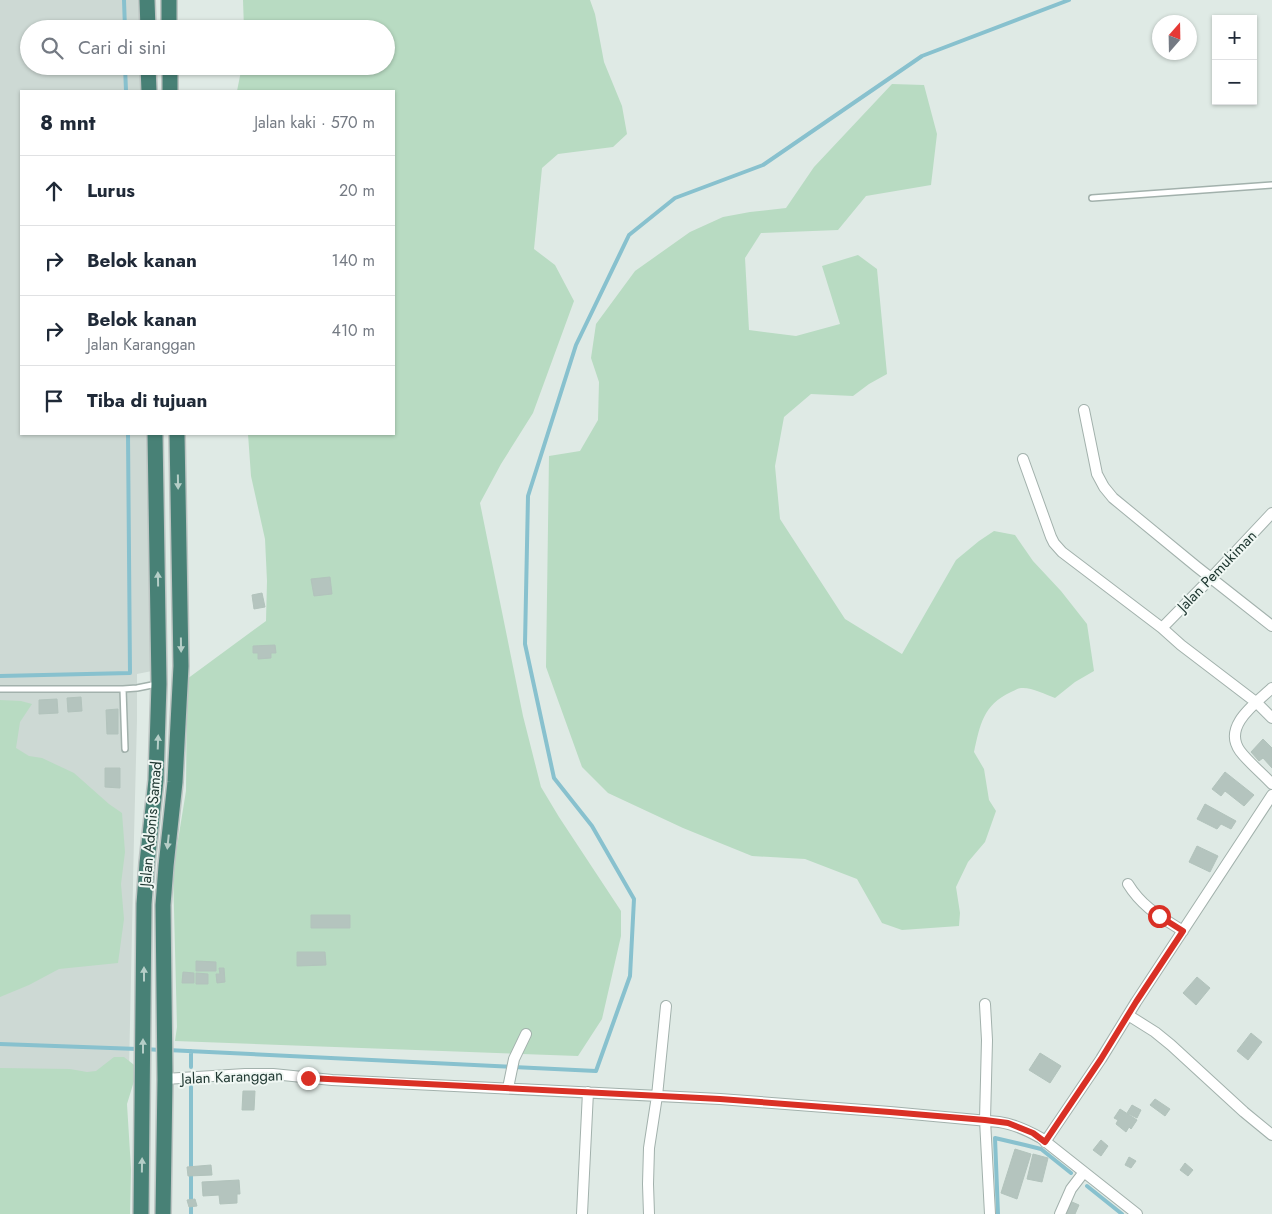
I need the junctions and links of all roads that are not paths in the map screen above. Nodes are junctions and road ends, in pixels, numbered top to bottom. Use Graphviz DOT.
graph roads {
  1 [pos="147,0"];
  2 [pos="169,0"];
  3 [pos="148,20"];
  4 [pos="169,20"];
  5 [pos="148,75"];
  6 [pos="170,75"];
  7 [pos="149,90"];
  8 [pos="170,90"];
  9 [pos="1272,185"];
  10 [pos="1092,198"];
  11 [pos="1084,410"];
  12 [pos="155,435"];
  13 [pos="177,435"];
  14 [pos="1023,459"];
  15 [pos="1272,513"];
  16 [pos="1211,578"];
  17 [pos="1272,626"];
  18 [pos="1162,628"];
  19 [pos="160,684"];
  20 [pos="1272,688"];
  21 [pos="0,689"];
  22 [pos="123,689"];
  23 [pos="1257,703"];
  24 [pos="1272,718"];
  25 [pos="125,749"];
  26 [pos="1272,784"];
  27 [pos="1272,794"];
  28 [pos="153,803"];
  29 [pos="172,805"];
  30 [pos="1128,884"];
  31 [pos="1183,931"];
  32 [pos="985,1004"];
  33 [pos="666,1006"];
  34 [pos="1128,1015"];
  35 [pos="526,1034"];
  36 [pos="165,1075"];
  37 [pos="508,1088"];
  38 [pos="588,1092"];
  39 [pos="657,1096"];
  40 [pos="985,1120"];
  41 [pos="1272,1135"];
  42 [pos="1045,1142"];
  43 [pos="1084,1172"];
  44 [pos="142,1214"];
  45 [pos="163,1214"];
  46 [pos="582,1214"];
  47 [pos="649,1214"];
  48 [pos="990,1214"];
  49 [pos="1060,1214"];
  50 [pos="1137,1214"];
  1 -- 3 [label="highway"];
  2 -- 4 [label="highway"];
  5 -- 7 [label="highway"];
  6 -- 8 [label="highway"];
  9 -- 10 [label="lane"];
  11 -- 16 [label="street"];
  19 -- 12 [label="highway, Jalan Adonis Samad, one-way"];
  13 -- 29 [label="highway, Jalan Adonis Samad, one-way"];
  14 -- 18 [label="street"];
  15 -- 16 [label="street, Jalan Pemukiman"];
  16 -- 17 [label="street"];
  16 -- 18 [label="street, Jalan Pemukiman"];
  18 -- 23 [label="street"];
  19 -- 22 [label="lane"];
  28 -- 19 [label="highway, Jalan Adonis Samad, one-way"];
  20 -- 23 [label="street"];
  21 -- 22 [label="lane"];
  22 -- 25 [label="lane"];
  23 -- 24 [label="street"];
  23 -- 26 [label="street"];
  27 -- 31 [label="street"];
  28 -- 29 [label="highway"];
  44 -- 28 [label="highway, Jalan Adonis Samad, one-way"];
  29 -- 36 [label="highway, Jalan Adonis Samad, one-way"];
  30 -- 31 [label="street"];
  31 -- 34 [label="street"];
  32 -- 40 [label="street"];
  33 -- 39 [label="street"];
  34 -- 41 [label="street"];
  34 -- 42 [label="street"];
  35 -- 37 [label="street"];
  36 -- 37 [label="street, Jalan Karanggan"];
  36 -- 45 [label="highway, Jalan Adonis Samad"];
  37 -- 38 [label="street, Jalan Karanggan"];
  38 -- 39 [label="street, Jalan Karanggan"];
  38 -- 46 [label="street"];
  39 -- 40 [label="street, Jalan Karanggan"];
  39 -- 47 [label="street"];
  40 -- 42 [label="street, Jalan Karanggan"];
  40 -- 48 [label="street"];
  42 -- 43 [label="street, Jalan Karanggan"];
  43 -- 49 [label="street"];
  43 -- 50 [label="street, Jalan Karanggan"];
}
